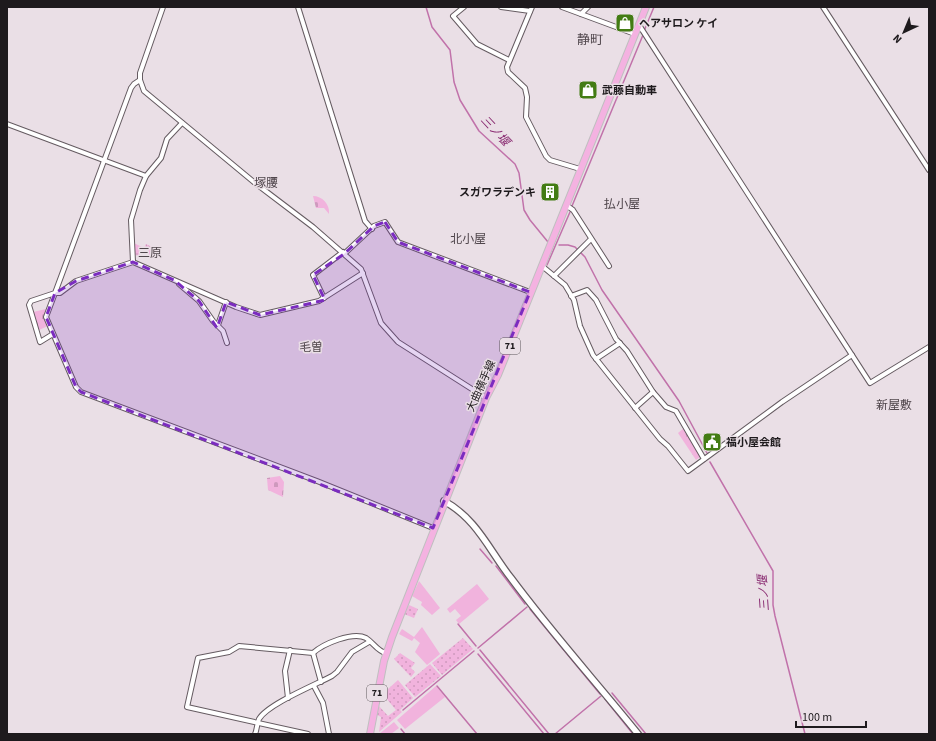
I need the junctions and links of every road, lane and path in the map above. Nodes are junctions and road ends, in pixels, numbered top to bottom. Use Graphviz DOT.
graph roads {
  1 [pos="163,7"];
  2 [pos="298,7"];
  3 [pos="464,7"];
  4 [pos="501,7"];
  5 [pos="562,7"];
  6 [pos="588,7"];
  7 [pos="646,7"];
  8 [pos="823,7"];
  9 [pos="531,9"];
  10 [pos="582,14"];
  11 [pos="639,25"];
  12 [pos="635,34"];
  13 [pos="509,60"];
  14 [pos="140,80"];
  15 [pos="182,123"];
  16 [pos="7,124"];
  17 [pos="103,161"];
  18 [pos="580,169"];
  19 [pos="929,170"];
  20 [pos="146,176"];
  21 [pos="566,205"];
  22 [pos="372,229"];
  23 [pos="591,239"];
  24 [pos="344,253"];
  25 [pos="133,262"];
  26 [pos="542,266"];
  27 [pos="609,266"];
  28 [pos="363,273"];
  29 [pos="554,276"];
  30 [pos="174,280"];
  31 [pos="530,292"];
  32 [pos="55,293"];
  33 [pos="571,296"];
  34 [pos="324,298"];
  35 [pos="226,302"];
  36 [pos="218,325"];
  37 [pos="53,334"];
  38 [pos="227,343"];
  39 [pos="620,343"];
  40 [pos="929,347"];
  41 [pos="852,355"];
  42 [pos="596,359"];
  43 [pos="653,392"];
  44 [pos="486,398"];
  45 [pos="635,408"];
  46 [pos="704,459"];
  47 [pos="444,501"];
  48 [pos="433,528"];
  49 [pos="370,642"];
  50 [pos="290,650"];
  51 [pos="313,653"];
  52 [pos="386,653"];
  53 [pos="321,682"];
  54 [pos="314,686"];
  55 [pos="288,698"];
  56 [pos="258,723"];
  57 [pos="256,734"];
  58 [pos="308,734"];
  59 [pos="329,734"];
  60 [pos="370,734"];
  61 [pos="638,734"];
  1 -- 14 [label="street"];
  2 -- 22 [label="street"];
  3 -- 13 [label="street"];
  4 -- 9 [label="street"];
  5 -- 10 [label="street"];
  6 -- 10 [label="street"];
  7 -- 11 [label="main road, 大曲横手線 / 71"];
  8 -- 19 [label="street"];
  9 -- 13 [label="street"];
  10 -- 12 [label="street"];
  11 -- 12 [label="main road, 大曲横手線 / 71"];
  11 -- 41 [label="street"];
  12 -- 18 [label="main road, 大曲横手線 / 71"];
  13 -- 18 [label="street"];
  14 -- 15 [label="street"];
  14 -- 17 [label="street"];
  15 -- 20 [label="street"];
  15 -- 24 [label="street"];
  16 -- 17 [label="street"];
  17 -- 20 [label="street"];
  17 -- 32 [label="street"];
  18 -- 21 [label="main road, 大曲横手線 / 71"];
  20 -- 25 [label="street"];
  21 -- 23 [label="street"];
  21 -- 26 [label="main road, 大曲横手線 / 71"];
  22 -- 24 [label="street"];
  22 -- 31 [label="street"];
  23 -- 27 [label="street"];
  23 -- 29 [label="street"];
  24 -- 28 [label="street"];
  24 -- 34 [label="street"];
  25 -- 30 [label="street"];
  25 -- 32 [label="street"];
  26 -- 29 [label="street"];
  26 -- 31 [label="main road, 大曲横手線 / 71"];
  28 -- 34 [label="street"];
  28 -- 44 [label="street"];
  29 -- 33 [label="street"];
  30 -- 35 [label="street"];
  30 -- 36 [label="street"];
  31 -- 44 [label="main road, 大曲横手線 / 71"];
  32 -- 37 [label="street"];
  32 -- 37 [label="street"];
  33 -- 39 [label="street"];
  33 -- 42 [label="street"];
  34 -- 35 [label="street"];
  35 -- 36 [label="street"];
  36 -- 38 [label="street"];
  37 -- 48 [label="street"];
  39 -- 42 [label="street"];
  39 -- 43 [label="street"];
  40 -- 41 [label="street"];
  41 -- 46 [label="street"];
  42 -- 45 [label="street"];
  43 -- 45 [label="street"];
  43 -- 46 [label="street"];
  44 -- 47 [label="main road, 大曲横手線 / 71"];
  45 -- 46 [label="street"];
  47 -- 48 [label="main road, 大曲横手線 / 71"];
  47 -- 61 [label="street"];
  48 -- 52 [label="main road, 大曲横手線 / 71"];
  49 -- 51 [label="street"];
  49 -- 52 [label="street"];
  49 -- 53 [label="street"];
  50 -- 51 [label="street"];
  50 -- 55 [label="street"];
  50 -- 56 [label="street"];
  51 -- 53 [label="street"];
  52 -- 60 [label="main road, 大曲横手線 / 71"];
  53 -- 54 [label="street"];
  54 -- 55 [label="street"];
  54 -- 59 [label="street"];
  55 -- 56 [label="street"];
  56 -- 57 [label="street"];
  56 -- 58 [label="street"];
}
